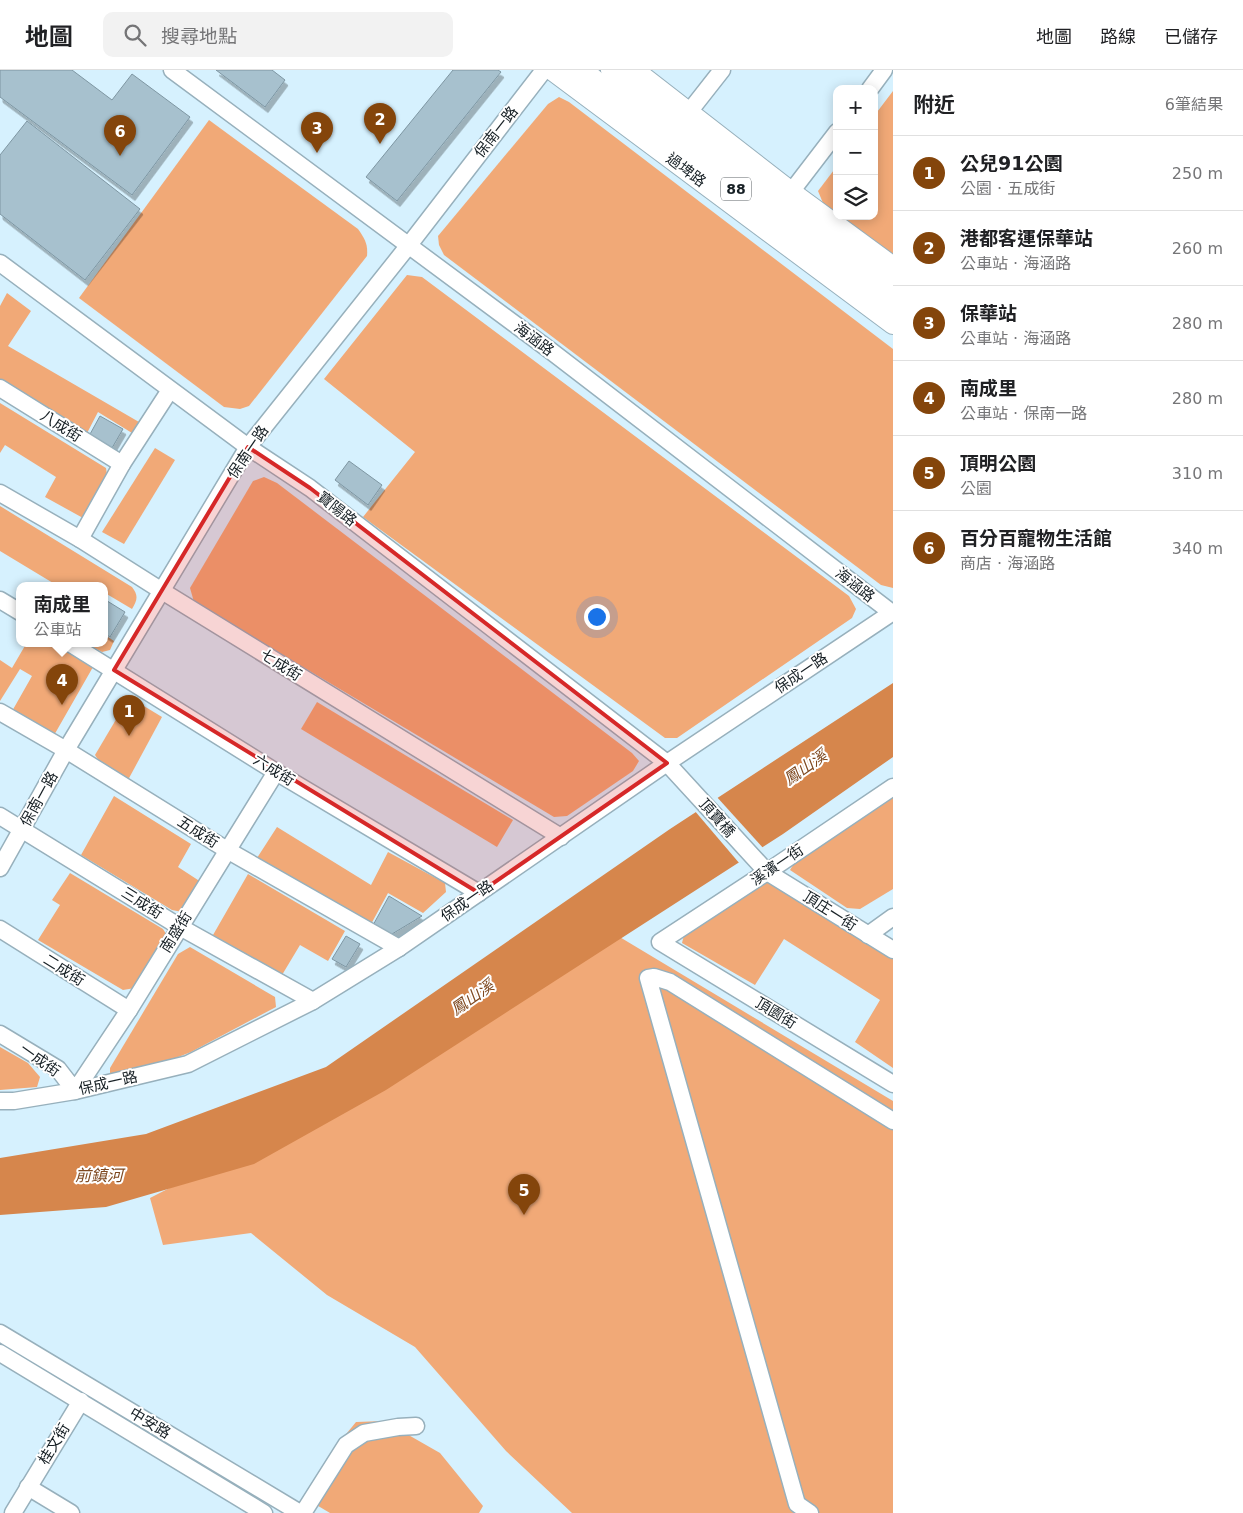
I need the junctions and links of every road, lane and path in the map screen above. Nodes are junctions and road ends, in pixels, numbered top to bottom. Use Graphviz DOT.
graph roads {
  1 [pos="172,70"];
  2 [pos="544,70"];
  3 [pos="552,70"];
  4 [pos="580,70"];
  5 [pos="613,70"];
  6 [pos="634,70"];
  7 [pos="722,70"];
  8 [pos="884,70"];
  9 [pos="873,85"];
  10 [pos="689,112"];
  11 [pos="833,137"];
  12 [pos="792,192"];
  13 [pos="409,244"];
  14 [pos="0,264"];
  15 [pos="893,267"];
  16 [pos="893,286"];
  17 [pos="893,307"];
  18 [pos="893,324"];
  19 [pos="0,388"];
  20 [pos="170,390"];
  21 [pos="248,447"];
  22 [pos="122,464"];
  23 [pos="0,493"];
  24 [pos="80,539"];
  25 [pos="162,592"];
  26 [pos="0,600"];
  27 [pos="16,610"];
  28 [pos="892,613"];
  29 [pos="76,647"];
  30 [pos="114,670"];
  31 [pos="0,712"];
  32 [pos="66,750"];
  33 [pos="667,763"];
  34 [pos="276,772"];
  35 [pos="893,787"];
  36 [pos="0,816"];
  37 [pos="22,829"];
  38 [pos="561,837"];
  39 [pos="227,850"];
  40 [pos="0,868"];
  41 [pos="767,872"];
  42 [pos="479,893"];
  43 [pos="893,917"];
  44 [pos="180,927"];
  45 [pos="0,929"];
  46 [pos="868,935"];
  47 [pos="660,942"];
  48 [pos="399,948"];
  49 [pos="893,950"];
  50 [pos="312,1001"];
  51 [pos="129,1010"];
  52 [pos="0,1034"];
  53 [pos="893,1084"];
  54 [pos="75,1091"];
  55 [pos="0,1101"];
  56 [pos="893,1121"];
  57 [pos="0,1333"];
  58 [pos="0,1353"];
  59 [pos="80,1401"];
  60 [pos="416,1426"];
  61 [pos="28,1487"];
  62 [pos="12,1513"];
  63 [pos="71,1513"];
  64 [pos="264,1513"];
  65 [pos="302,1513"];
  66 [pos="810,1513"];
  1 -- 13 [label="street, 海涵路"];
  2 -- 13 [label="street, 保南一路"];
  3 -- 18 [label="main road, 過埤路"];
  4 -- 17 [label="highway, 88"];
  5 -- 16 [label="highway, 88"];
  6 -- 10 [label="main road"];
  7 -- 10 [label="street"];
  8 -- 9 [label="street"];
  10 -- 12 [label="main road"];
  11 -- 12 [label="street"];
  12 -- 15 [label="main road"];
  13 -- 21 [label="street, 保南一路"];
  13 -- 28 [label="street, 海涵路"];
  14 -- 20 [label="street, 寶陽路"];
  19 -- 22 [label="street, 八成街"];
  20 -- 21 [label="street, 寶陽路"];
  20 -- 22 [label="street"];
  21 -- 25 [label="street, 保南一路"];
  21 -- 33 [label="street, 寶陽路"];
  22 -- 24 [label="street"];
  23 -- 24 [label="street, 七成街"];
  24 -- 25 [label="street, 七成街"];
  25 -- 30 [label="street, 保南一路"];
  25 -- 38 [label="street, 七成街"];
  26 -- 27 [label="street"];
  28 -- 33 [label="street, 保成一路"];
  29 -- 30 [label="street, 六成街"];
  30 -- 32 [label="street, 保南一路"];
  30 -- 34 [label="street, 六成街"];
  31 -- 32 [label="street, 五成街"];
  32 -- 37 [label="street, 保南一路"];
  32 -- 39 [label="street, 五成街"];
  33 -- 38 [label="street, 保成一路"];
  33 -- 41 [label="street, 頂寶橋"];
  34 -- 39 [label="street, 南盛街"];
  34 -- 42 [label="street, 六成街"];
  35 -- 41 [label="street, 溪濱一街"];
  36 -- 37 [label="street, 三成街"];
  37 -- 40 [label="street, 保南一路"];
  37 -- 44 [label="street, 三成街"];
  38 -- 42 [label="street, 保成一路"];
  39 -- 44 [label="street, 南盛街"];
  39 -- 48 [label="street, 五成街"];
  41 -- 46 [label="street, 頂庄一街"];
  41 -- 47 [label="street, 溪濱一街"];
  42 -- 48 [label="street, 保成一路"];
  43 -- 46 [label="street"];
  44 -- 50 [label="street, 三成街"];
  44 -- 51 [label="street, 南盛街"];
  45 -- 51 [label="street, 二成街"];
  46 -- 49 [label="street, 頂庄一街"];
  47 -- 53 [label="street, 頂園街"];
  48 -- 50 [label="street, 保成一路"];
  50 -- 54 [label="street, 保成一路"];
  51 -- 54 [label="street, 南盛街"];
  52 -- 54 [label="street, 一成街"];
  54 -- 55 [label="street, 保成一路"];
  56 -- 66 [label="street"];
  57 -- 65 [label="street, 中安路"];
  58 -- 59 [label="street, 中安路"];
  59 -- 61 [label="street, 桂文街"];
  59 -- 64 [label="street, 中安路"];
  60 -- 65 [label="street"];
  61 -- 62 [label="street, 桂文街"];
  61 -- 63 [label="street"];
}
